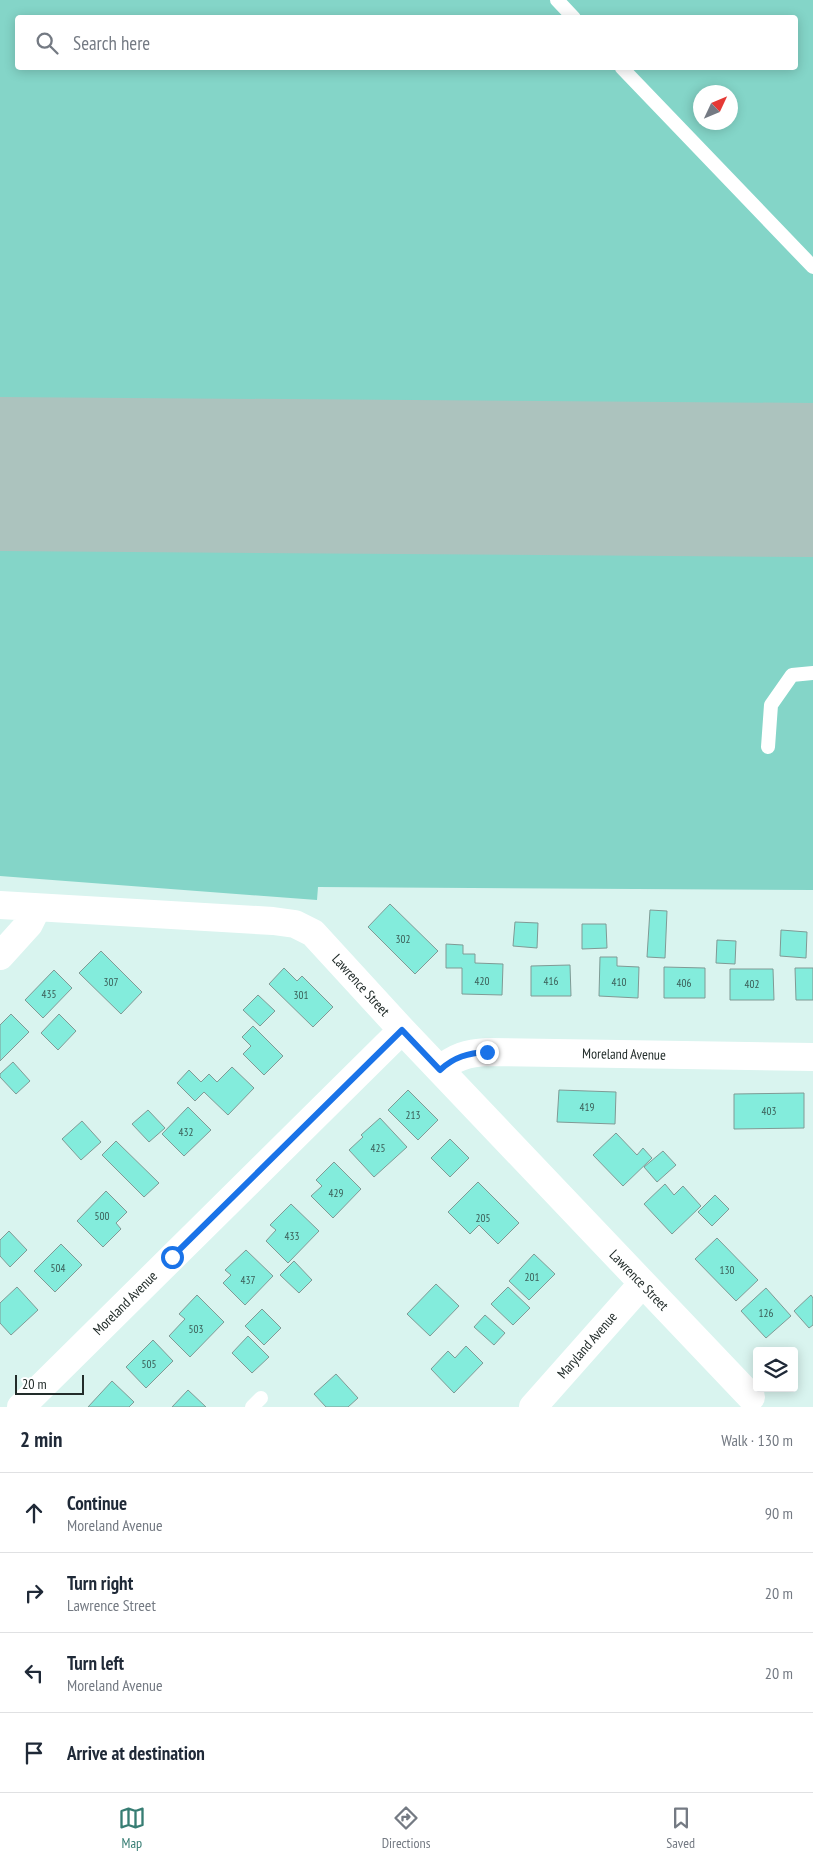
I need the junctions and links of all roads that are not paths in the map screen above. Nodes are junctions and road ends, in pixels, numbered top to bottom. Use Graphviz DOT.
graph roads {
  1 [pos="557,0"];
  2 [pos="571,15"];
  3 [pos="624,70"];
  4 [pos="813,267"];
  5 [pos="813,673"];
  6 [pos="768,747"];
  7 [pos="0,905"];
  8 [pos="37,908"];
  9 [pos="0,956"];
  10 [pos="402,1030"];
  11 [pos="813,1057"];
  12 [pos="440,1070"];
  13 [pos="642,1284"];
  14 [pos="751,1397"];
  15 [pos="20,1407"];
  16 [pos="533,1407"];
  1 -- 2 [label="lane"];
  3 -- 4 [label="lane"];
  5 -- 6 [label="lane"];
  7 -- 8 [label="street, Lawrence Street"];
  8 -- 9 [label="street"];
  8 -- 10 [label="street, Lawrence Street"];
  10 -- 12 [label="street, Lawrence Street"];
  10 -- 15 [label="street, Moreland Avenue"];
  11 -- 12 [label="street, Moreland Avenue"];
  12 -- 13 [label="street, Lawrence Street"];
  13 -- 14 [label="street, Lawrence Street"];
  13 -- 16 [label="street, Maryland Avenue"];
}
